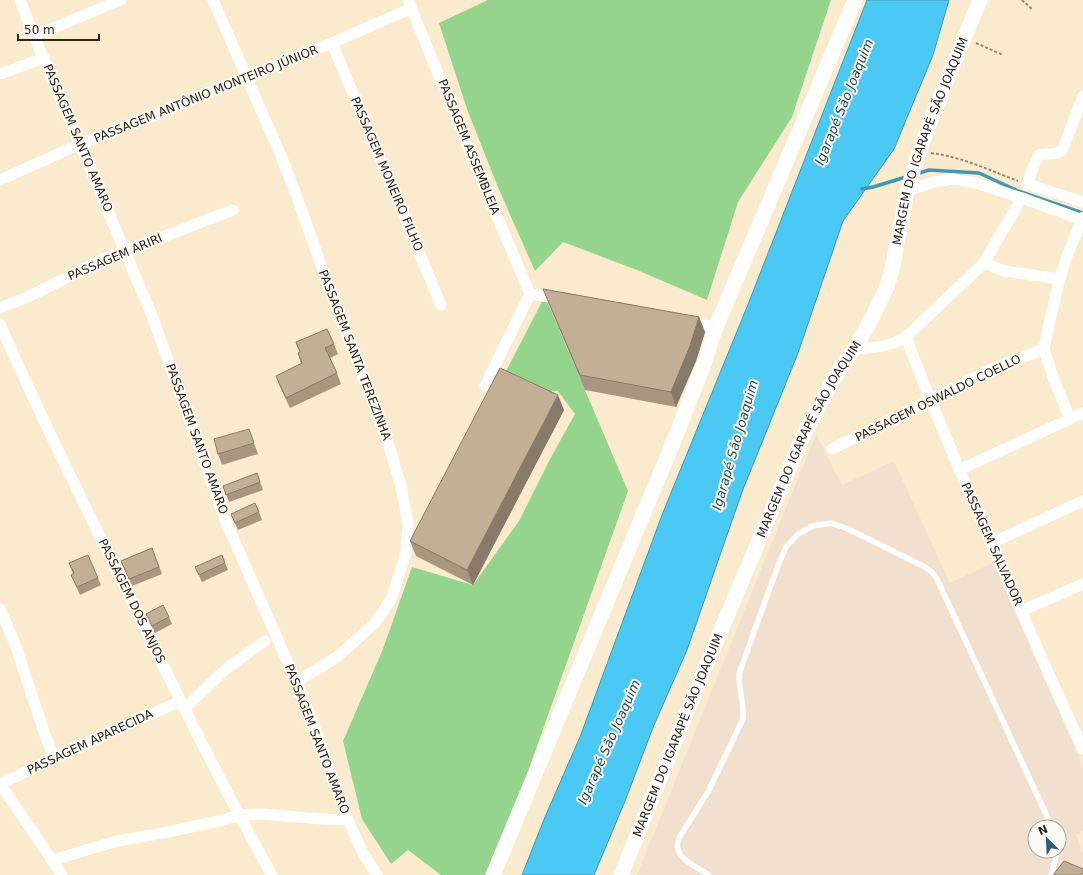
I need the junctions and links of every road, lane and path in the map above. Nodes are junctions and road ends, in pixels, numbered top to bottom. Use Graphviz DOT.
graph roads {
  1 [pos="20,0"];
  2 [pos="121,0"];
  3 [pos="213,0"];
  4 [pos="856,0"];
  5 [pos="980,0"];
  6 [pos="1022,0"];
  7 [pos="410,4"];
  8 [pos="1033,10"];
  9 [pos="34,36"];
  10 [pos="964,38"];
  11 [pos="332,43"];
  12 [pos="1003,55"];
  13 [pos="44,58"];
  14 [pos="0,74"];
  15 [pos="246,77"];
  16 [pos="1083,96"];
  17 [pos="80,144"];
  18 [pos="919,152"];
  19 [pos="0,180"];
  20 [pos="1027,184"];
  21 [pos="907,191"];
  22 [pos="1022,198"];
  23 [pos="1083,201"];
  24 [pos="233,210"];
  25 [pos="1083,219"];
  26 [pos="125,250"];
  27 [pos="984,263"];
  28 [pos="1060,279"];
  29 [pos="530,294"];
  30 [pos="568,301"];
  31 [pos="441,305"];
  32 [pos="0,308"];
  33 [pos="677,320"];
  34 [pos="0,324"];
  35 [pos="716,327"];
  36 [pos="906,337"];
  37 [pos="854,349"];
  38 [pos="1044,349"];
  39 [pos="485,386"];
  40 [pos="930,401"];
  41 [pos="1083,413"];
  42 [pos="1070,419"];
  43 [pos="832,449"];
  44 [pos="959,470"];
  45 [pos="1083,501"];
  46 [pos="991,543"];
  47 [pos="1083,584"];
  48 [pos="0,609"];
  49 [pos="1021,611"];
  50 [pos="265,641"];
  51 [pos="296,682"];
  52 [pos="183,704"];
  53 [pos="1083,749"];
  54 [pos="54,758"];
  55 [pos="0,784"];
  56 [pos="239,815"];
  57 [pos="1048,819"];
  58 [pos="348,820"];
  59 [pos="1056,859"];
  60 [pos="53,860"];
  61 [pos="62,875"];
  62 [pos="272,875"];
  63 [pos="377,875"];
  64 [pos="493,875"];
  65 [pos="621,875"];
  66 [pos="709,875"];
  67 [pos="1052,875"];
  1 -- 9 [label="street, PASSAGEM SANTO AMARO"];
  2 -- 9 [label="street"];
  3 -- 15 [label="street, PASSAGEM SANTA TEREZINHA"];
  4 -- 35 [label="street"];
  5 -- 10 [label="street, MARGEM DO IGARAPÉ SÃO JOAQUIM"];
  6 -- 8 [label="path"];
  7 -- 11 [label="street, PASSAGEM ANTÔNIO MONTEIRO JÚNIOR"];
  7 -- 29 [label="street, PASSAGEM ASSEMBLEIA"];
  9 -- 13 [label="street, PASSAGEM SANTO AMARO"];
  10 -- 12 [label="path"];
  10 -- 18 [label="street, MARGEM DO IGARAPÉ SÃO JOAQUIM"];
  11 -- 15 [label="street, PASSAGEM ANTÔNIO MONTEIRO JÚNIOR"];
  11 -- 31 [label="street, PASSAGEM MONEIRO FILHO"];
  13 -- 14 [label="street"];
  13 -- 17 [label="street, PASSAGEM SANTO AMARO"];
  15 -- 17 [label="street, PASSAGEM ANTÔNIO MONTEIRO JÚNIOR"];
  15 -- 51 [label="street, PASSAGEM SANTA TEREZINHA"];
  16 -- 20 [label="street"];
  17 -- 19 [label="street, PASSAGEM ANTÔNIO MONTEIRO JÚNIOR"];
  17 -- 26 [label="street, PASSAGEM SANTO AMARO"];
  18 -- 20 [label="path"];
  18 -- 21 [label="street, MARGEM DO IGARAPÉ SÃO JOAQUIM"];
  20 -- 23 [label="street"];
  21 -- 22 [label="street"];
  21 -- 37 [label="street, MARGEM DO IGARAPÉ SÃO JOAQUIM"];
  22 -- 25 [label="street"];
  22 -- 27 [label="street"];
  24 -- 26 [label="street, PASSAGEM ARIRI"];
  25 -- 28 [label="street"];
  26 -- 32 [label="street, PASSAGEM ARIRI"];
  26 -- 51 [label="street, PASSAGEM SANTO AMARO"];
  27 -- 28 [label="street"];
  27 -- 36 [label="street"];
  28 -- 38 [label="street"];
  29 -- 30 [label="street"];
  29 -- 39 [label="street"];
  33 -- 35 [label="street"];
  34 -- 52 [label="street, PASSAGEM DOS ANJOS"];
  35 -- 64 [label="street"];
  36 -- 37 [label="street"];
  36 -- 40 [label="street, PASSAGEM SALVADOR"];
  37 -- 65 [label="street, MARGEM DO IGARAPÉ SÃO JOAQUIM"];
  38 -- 40 [label="street, PASSAGEM OSWALDO COELLO"];
  38 -- 42 [label="street"];
  40 -- 43 [label="street, PASSAGEM OSWALDO COELLO"];
  40 -- 44 [label="street, PASSAGEM SALVADOR"];
  41 -- 42 [label="street"];
  42 -- 44 [label="street"];
  44 -- 46 [label="street, PASSAGEM SALVADOR"];
  45 -- 46 [label="street"];
  46 -- 49 [label="street, PASSAGEM SALVADOR"];
  47 -- 49 [label="street"];
  48 -- 54 [label="street"];
  49 -- 53 [label="street, PASSAGEM SALVADOR"];
  50 -- 52 [label="street, PASSAGEM APARECIDA"];
  51 -- 58 [label="street, PASSAGEM SANTO AMARO"];
  52 -- 54 [label="street, PASSAGEM APARECIDA"];
  52 -- 56 [label="street, PASSAGEM DOS ANJOS"];
  54 -- 55 [label="street, PASSAGEM APARECIDA"];
  55 -- 60 [label="street"];
  56 -- 58 [label="street"];
  56 -- 60 [label="street"];
  56 -- 62 [label="street, PASSAGEM DOS ANJOS"];
  57 -- 66 [label="lane"];
  58 -- 63 [label="street, PASSAGEM SANTO AMARO"];
  59 -- 67 [label="lane"];
  60 -- 61 [label="street"];
}
